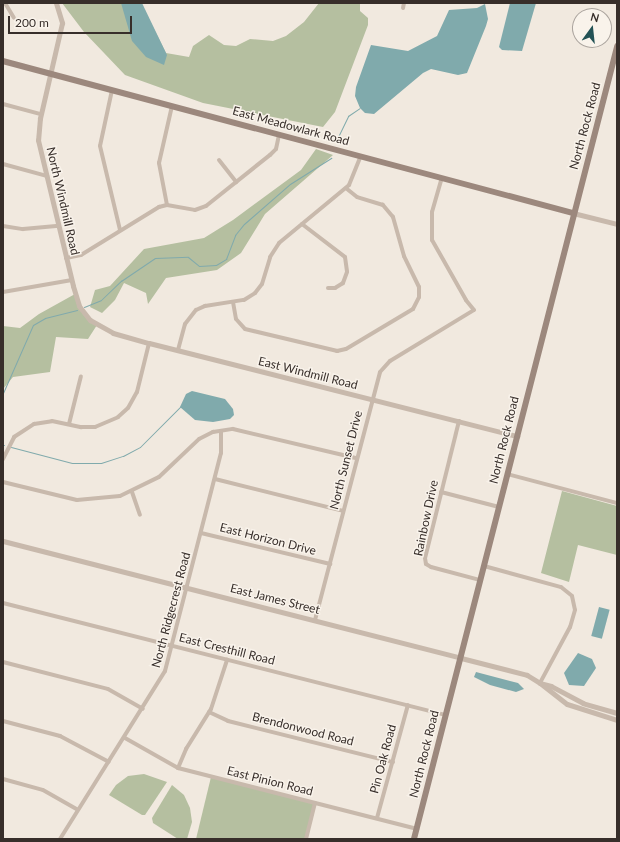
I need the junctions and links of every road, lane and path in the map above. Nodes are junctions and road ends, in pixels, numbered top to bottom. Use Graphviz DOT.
graph roads {
  1 [pos="5,3"];
  2 [pos="56,3"];
  3 [pos="14,18"];
  4 [pos="617,47"];
  5 [pos="3,61"];
  6 [pos="51,74"];
  7 [pos="112,90"];
  8 [pos="3,104"];
  9 [pos="172,106"];
  10 [pos="41,114"];
  11 [pos="279,135"];
  12 [pos="361,156"];
  13 [pos="219,160"];
  14 [pos="3,164"];
  15 [pos="47,176"];
  16 [pos="442,178"];
  17 [pos="236,182"];
  18 [pos="346,188"];
  19 [pos="167,205"];
  20 [pos="573,213"];
  21 [pos="302,224"];
  22 [pos="617,224"];
  23 [pos="3,226"];
  24 [pos="59,226"];
  25 [pos="120,230"];
  26 [pos="66,258"];
  27 [pos="72,280"];
  28 [pos="328,288"];
  29 [pos="3,292"];
  30 [pos="233,302"];
  31 [pos="97,325"];
  32 [pos="149,343"];
  33 [pos="178,350"];
  34 [pos="82,376"];
  35 [pos="372,400"];
  36 [pos="459,421"];
  37 [pos="69,424"];
  38 [pos="221,431"];
  39 [pos="517,436"];
  40 [pos="356,458"];
  41 [pos="3,459"];
  42 [pos="507,474"];
  43 [pos="215,479"];
  44 [pos="3,482"];
  45 [pos="132,492"];
  46 [pos="441,492"];
  47 [pos="617,503"];
  48 [pos="498,508"];
  49 [pos="343,511"];
  50 [pos="140,515"];
  51 [pos="201,533"];
  52 [pos="3,541"];
  53 [pos="330,564"];
  54 [pos="484,566"];
  55 [pos="480,580"];
  56 [pos="187,587"];
  57 [pos="3,603"];
  58 [pos="316,620"];
  59 [pos="172,646"];
  60 [pos="461,658"];
  61 [pos="227,660"];
  62 [pos="3,662"];
  63 [pos="540,683"];
  64 [pos="408,705"];
  65 [pos="144,709"];
  66 [pos="209,712"];
  67 [pos="617,713"];
  68 [pos="446,715"];
  69 [pos="617,720"];
  70 [pos="3,721"];
  71 [pos="125,738"];
  72 [pos="109,762"];
  73 [pos="393,762"];
  74 [pos="178,768"];
  75 [pos="3,779"];
  76 [pos="315,803"];
  77 [pos="78,810"];
  78 [pos="377,818"];
  79 [pos="417,829"];
  80 [pos="60,839"];
  81 [pos="306,839"];
  82 [pos="414,839"];
  1 -- 3 [label="street"];
  2 -- 6 [label="street, North Windmill Road"];
  4 -- 20 [label="main road, North Rock Road"];
  5 -- 6 [label="main road, East Meadowlark Road"];
  6 -- 7 [label="main road, East Meadowlark Road"];
  6 -- 10 [label="street, North Windmill Road"];
  7 -- 9 [label="main road, East Meadowlark Road"];
  7 -- 25 [label="street"];
  8 -- 10 [label="street"];
  9 -- 11 [label="main road, East Meadowlark Road"];
  9 -- 19 [label="street"];
  10 -- 15 [label="street, North Windmill Road"];
  11 -- 12 [label="main road, East Meadowlark Road"];
  11 -- 17 [label="street"];
  12 -- 16 [label="main road, East Meadowlark Road"];
  12 -- 18 [label="street"];
  13 -- 17 [label="street"];
  14 -- 15 [label="street"];
  15 -- 24 [label="street, North Windmill Road"];
  16 -- 20 [label="main road, East Meadowlark Road"];
  16 -- 35 [label="street, North Sunset Drive"];
  17 -- 19 [label="street"];
  18 -- 21 [label="street"];
  18 -- 30 [label="street"];
  19 -- 25 [label="street"];
  20 -- 22 [label="street"];
  20 -- 39 [label="main road, North Rock Road"];
  21 -- 28 [label="street"];
  21 -- 30 [label="street"];
  23 -- 24 [label="street"];
  24 -- 26 [label="street, North Windmill Road"];
  25 -- 26 [label="street"];
  26 -- 27 [label="street, North Windmill Road"];
  27 -- 29 [label="street"];
  27 -- 31 [label="street, North Windmill Road"];
  30 -- 33 [label="street"];
  31 -- 32 [label="street, East Windmill Road"];
  32 -- 33 [label="street, East Windmill Road"];
  32 -- 37 [label="street"];
  33 -- 35 [label="street, East Windmill Road"];
  34 -- 37 [label="street"];
  35 -- 36 [label="street, East Windmill Road"];
  35 -- 40 [label="street, North Sunset Drive"];
  36 -- 39 [label="street, East Windmill Road"];
  36 -- 46 [label="street, Rainbow Drive"];
  37 -- 41 [label="street"];
  38 -- 40 [label="street"];
  38 -- 43 [label="street, North Ridgecrest Road"];
  38 -- 45 [label="street"];
  39 -- 42 [label="main road, North Rock Road"];
  40 -- 49 [label="street, North Sunset Drive"];
  42 -- 47 [label="street"];
  42 -- 48 [label="main road, North Rock Road"];
  43 -- 49 [label="street"];
  43 -- 51 [label="street, North Ridgecrest Road"];
  44 -- 45 [label="street"];
  45 -- 50 [label="street"];
  46 -- 48 [label="street"];
  46 -- 55 [label="street, Rainbow Drive"];
  48 -- 54 [label="main road, North Rock Road"];
  49 -- 53 [label="street, North Sunset Drive"];
  51 -- 53 [label="street, East Horizon Drive"];
  51 -- 56 [label="street, North Ridgecrest Road"];
  52 -- 56 [label="street, East James Street"];
  53 -- 58 [label="street, North Sunset Drive"];
  54 -- 55 [label="main road, North Rock Road"];
  54 -- 63 [label="street"];
  55 -- 60 [label="main road, North Rock Road"];
  56 -- 58 [label="street, East James Street"];
  56 -- 59 [label="street, North Ridgecrest Road"];
  57 -- 59 [label="street, East Cresthill Road"];
  58 -- 60 [label="street, East James Street"];
  59 -- 61 [label="street, East Cresthill Road"];
  59 -- 65 [label="street, North Ridgecrest Road"];
  60 -- 63 [label="street, East James Street"];
  60 -- 68 [label="main road, North Rock Road"];
  61 -- 64 [label="street, East Cresthill Road"];
  61 -- 66 [label="street"];
  62 -- 65 [label="street"];
  63 -- 67 [label="street, East James Street"];
  63 -- 69 [label="street, East James Street"];
  64 -- 68 [label="street, East Cresthill Road"];
  64 -- 73 [label="street, Pin Oak Road"];
  65 -- 71 [label="street, North Ridgecrest Road"];
  66 -- 73 [label="street, Brendonwood Road"];
  66 -- 74 [label="street"];
  68 -- 79 [label="main road, North Rock Road"];
  70 -- 72 [label="street"];
  71 -- 72 [label="street, North Ridgecrest Road"];
  71 -- 74 [label="street, East Pinion Road"];
  72 -- 77 [label="street, North Ridgecrest Road"];
  73 -- 78 [label="street, Pin Oak Road"];
  74 -- 76 [label="street, East Pinion Road"];
  75 -- 77 [label="street"];
  76 -- 78 [label="street, East Pinion Road"];
  76 -- 81 [label="street"];
  77 -- 80 [label="street, North Ridgecrest Road"];
  78 -- 79 [label="street, East Pinion Road"];
  79 -- 82 [label="main road, North Rock Road"];
}
